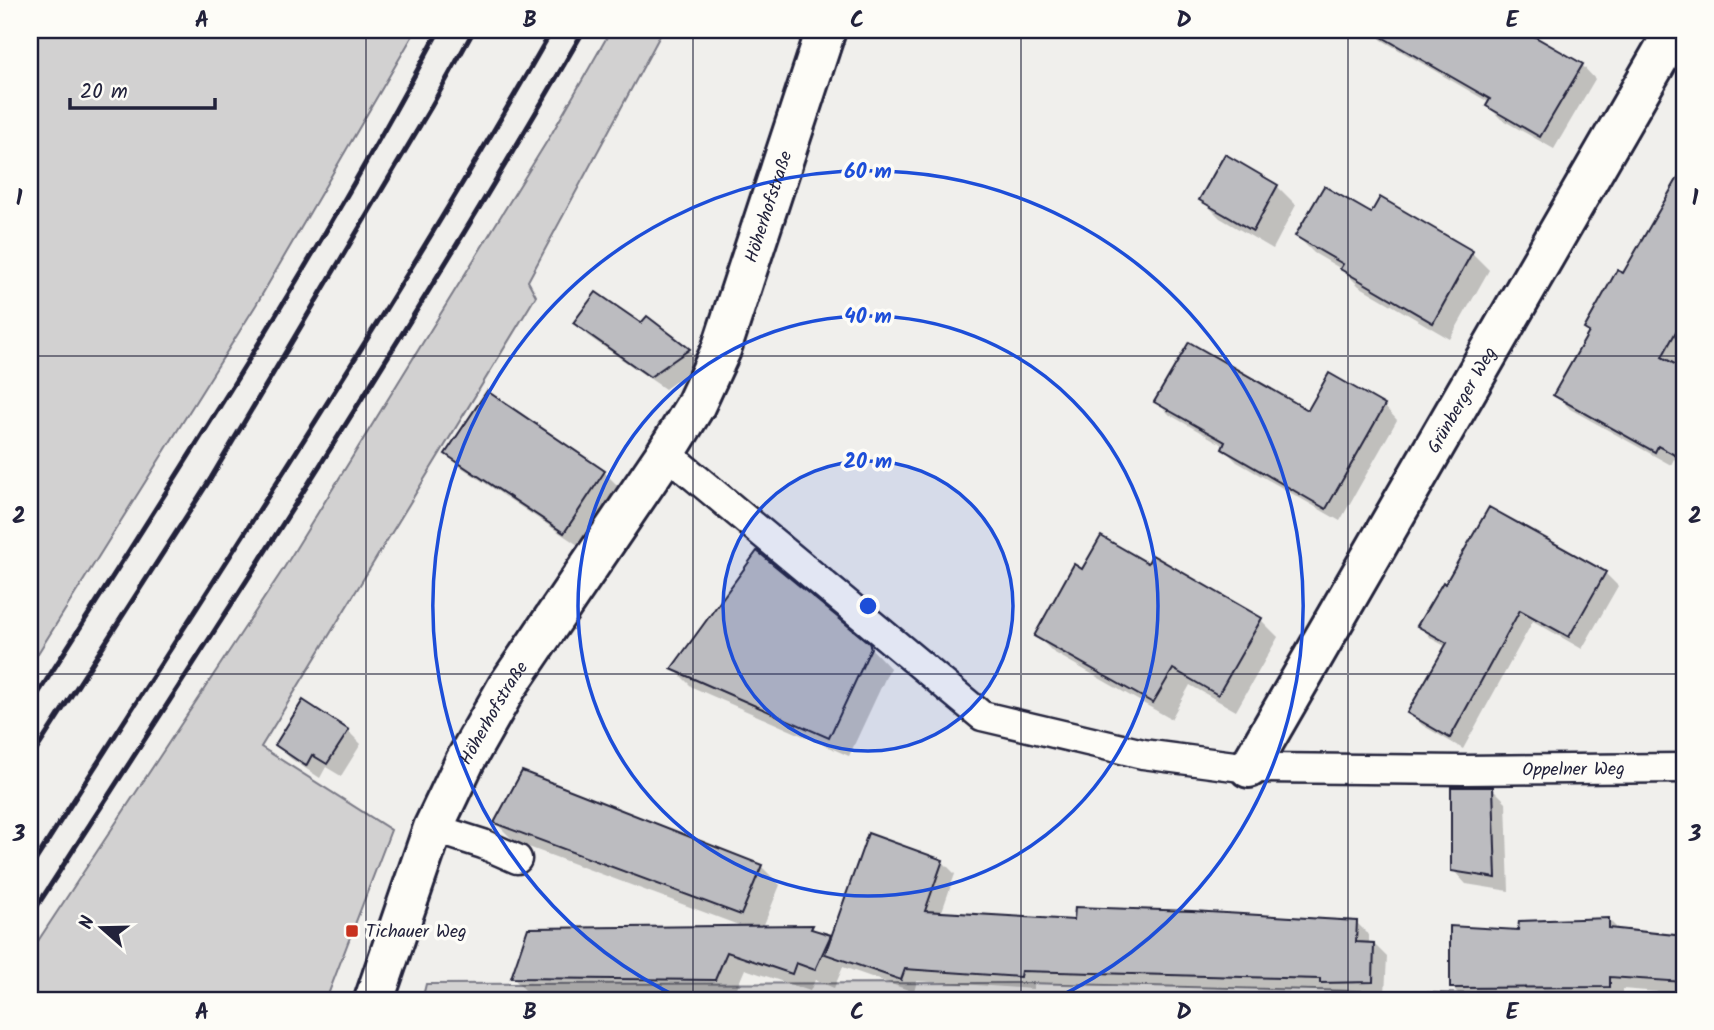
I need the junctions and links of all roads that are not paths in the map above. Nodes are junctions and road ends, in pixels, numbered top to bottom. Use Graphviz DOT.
graph roads {
  1 [pos="826,30"];
  2 [pos="1675,30"];
  3 [pos="666,453"];
  4 [pos="1249,768"];
  5 [pos="1684,768"];
  6 [pos="433,828"];
  7 [pos="517,859"];
  8 [pos="374,1000"];
  1 -- 3 [label="street, Höherhofstraße"];
  2 -- 4 [label="street, Grünberger Weg"];
  3 -- 4 [label="lane"];
  3 -- 6 [label="street, Höherhofstraße"];
  4 -- 5 [label="lane, Oppelner Weg"];
  6 -- 7 [label="lane"];
  6 -- 8 [label="street, Höherhofstraße"];
}
